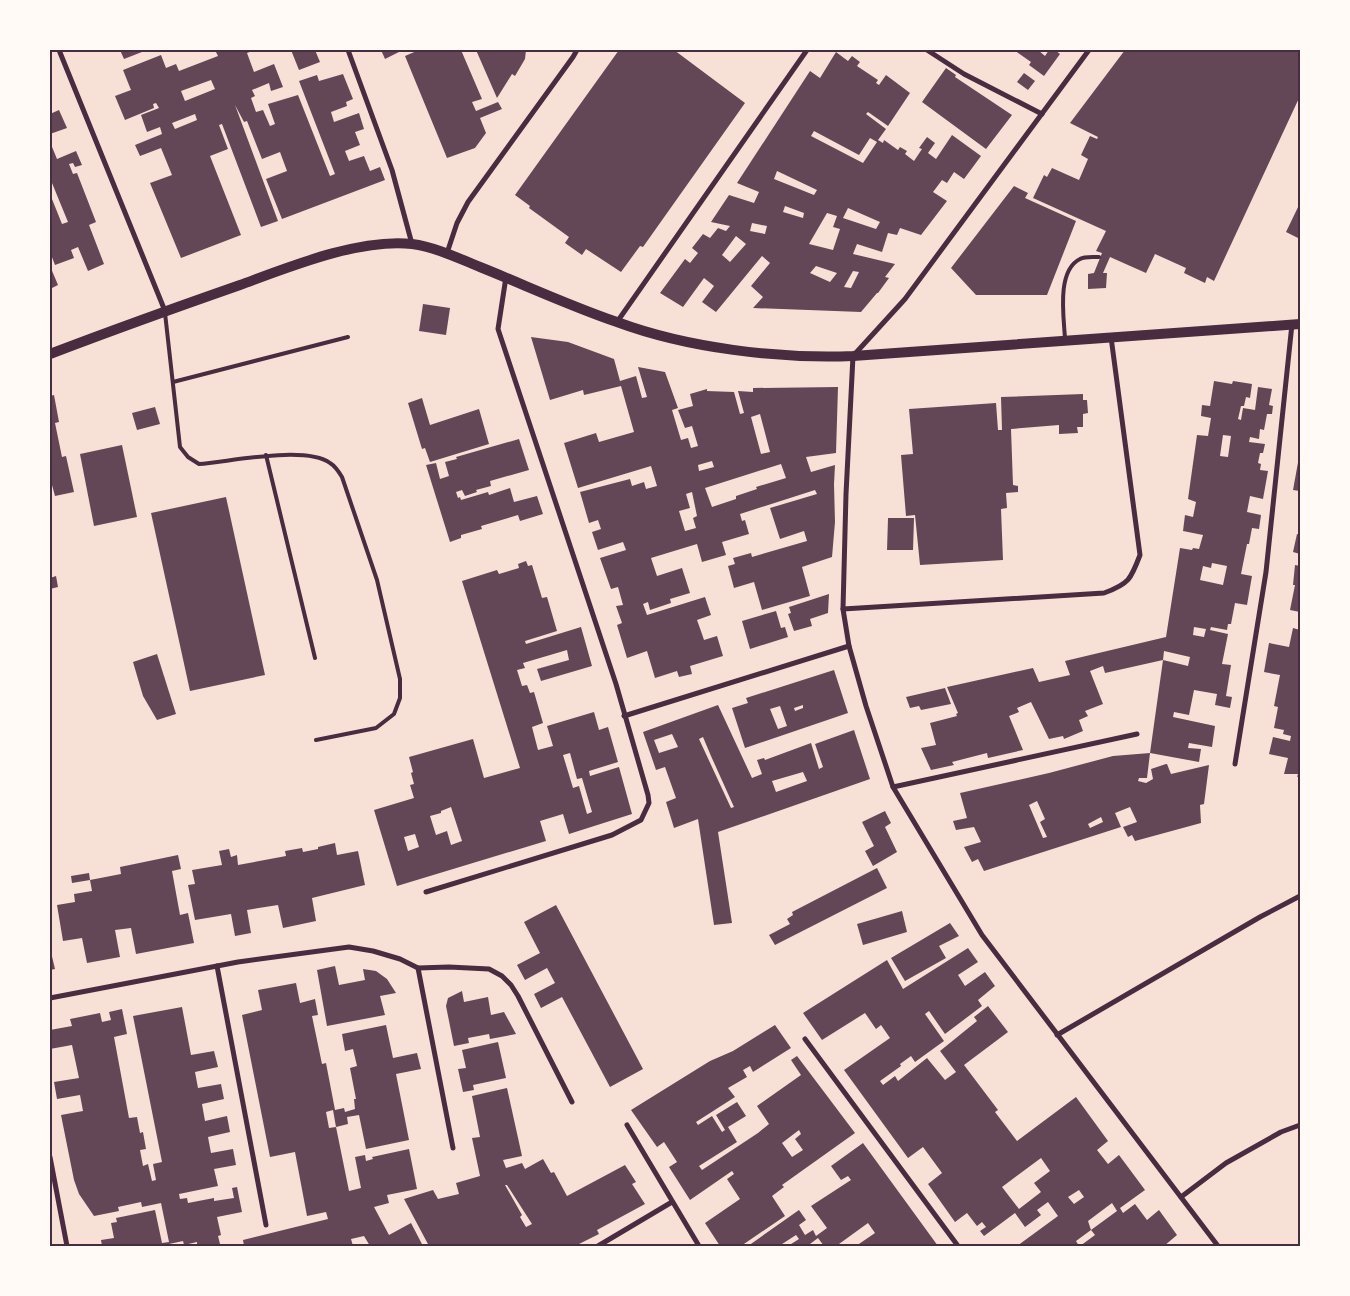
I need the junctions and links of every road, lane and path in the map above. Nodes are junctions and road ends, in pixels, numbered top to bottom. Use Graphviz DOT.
graph roads {
  1 [pos="59,50"];
  2 [pos="348,50"];
  3 [pos="577,50"];
  4 [pos="807,50"];
  5 [pos="927,50"];
  6 [pos="1089,50"];
  7 [pos="936,52"];
  8 [pos="1042,114"];
  9 [pos="412,244"];
  10 [pos="447,254"];
  11 [pos="1099,257"];
  12 [pos="506,277"];
  13 [pos="164,311"];
  14 [pos="617,322"];
  15 [pos="1296,324"];
  16 [pos="348,337"];
  17 [pos="1111,337"];
  18 [pos="1065,340"];
  19 [pos="50,354"];
  20 [pos="853,356"];
  21 [pos="173,382"];
  22 [pos="266,455"];
  23 [pos="843,609"];
  24 [pos="849,646"];
  25 [pos="315,658"];
  26 [pos="624,716"];
  27 [pos="1137,734"];
  28 [pos="316,740"];
  29 [pos="1235,764"];
  30 [pos="893,786"];
  31 [pos="426,892"];
  32 [pos="1300,896"];
  33 [pos="218,966"];
  34 [pos="418,968"];
  35 [pos="50,998"];
  36 [pos="1057,1035"];
  37 [pos="805,1040"];
  38 [pos="572,1102"];
  39 [pos="627,1125"];
  40 [pos="1300,1125"];
  41 [pos="453,1148"];
  42 [pos="50,1157"];
  43 [pos="1181,1196"];
  44 [pos="672,1202"];
  45 [pos="266,1225"];
  46 [pos="67,1246"];
  47 [pos="598,1246"];
  48 [pos="699,1246"];
  49 [pos="958,1246"];
  50 [pos="1218,1246"];
  1 -- 13 [label="street"];
  2 -- 9 [label="street"];
  3 -- 10 [label="street"];
  4 -- 14 [label="street"];
  5 -- 7 [label="street"];
  6 -- 8 [label="street"];
  7 -- 8 [label="street"];
  8 -- 20 [label="street"];
  9 -- 10 [label="main road"];
  9 -- 13 [label="main road"];
  10 -- 12 [label="main road"];
  11 -- 18 [label="lane"];
  12 -- 14 [label="main road"];
  12 -- 26 [label="street"];
  13 -- 19 [label="main road"];
  13 -- 21 [label="lane"];
  14 -- 20 [label="main road"];
  15 -- 17 [label="main road"];
  15 -- 29 [label="street"];
  16 -- 21 [label="lane"];
  17 -- 18 [label="main road"];
  17 -- 23 [label="street"];
  18 -- 20 [label="main road"];
  20 -- 23 [label="street"];
  21 -- 22 [label="lane"];
  22 -- 25 [label="lane"];
  22 -- 28 [label="lane"];
  23 -- 24 [label="street"];
  24 -- 26 [label="street"];
  24 -- 30 [label="street"];
  26 -- 31 [label="street"];
  27 -- 30 [label="street"];
  30 -- 36 [label="street"];
  32 -- 36 [label="street"];
  33 -- 34 [label="street"];
  33 -- 35 [label="street"];
  33 -- 45 [label="street"];
  34 -- 38 [label="street"];
  34 -- 41 [label="street"];
  36 -- 43 [label="street"];
  37 -- 49 [label="street"];
  39 -- 44 [label="street"];
  40 -- 43 [label="street"];
  42 -- 46 [label="street"];
  43 -- 50 [label="street"];
  44 -- 47 [label="street"];
  44 -- 48 [label="street"];
}
